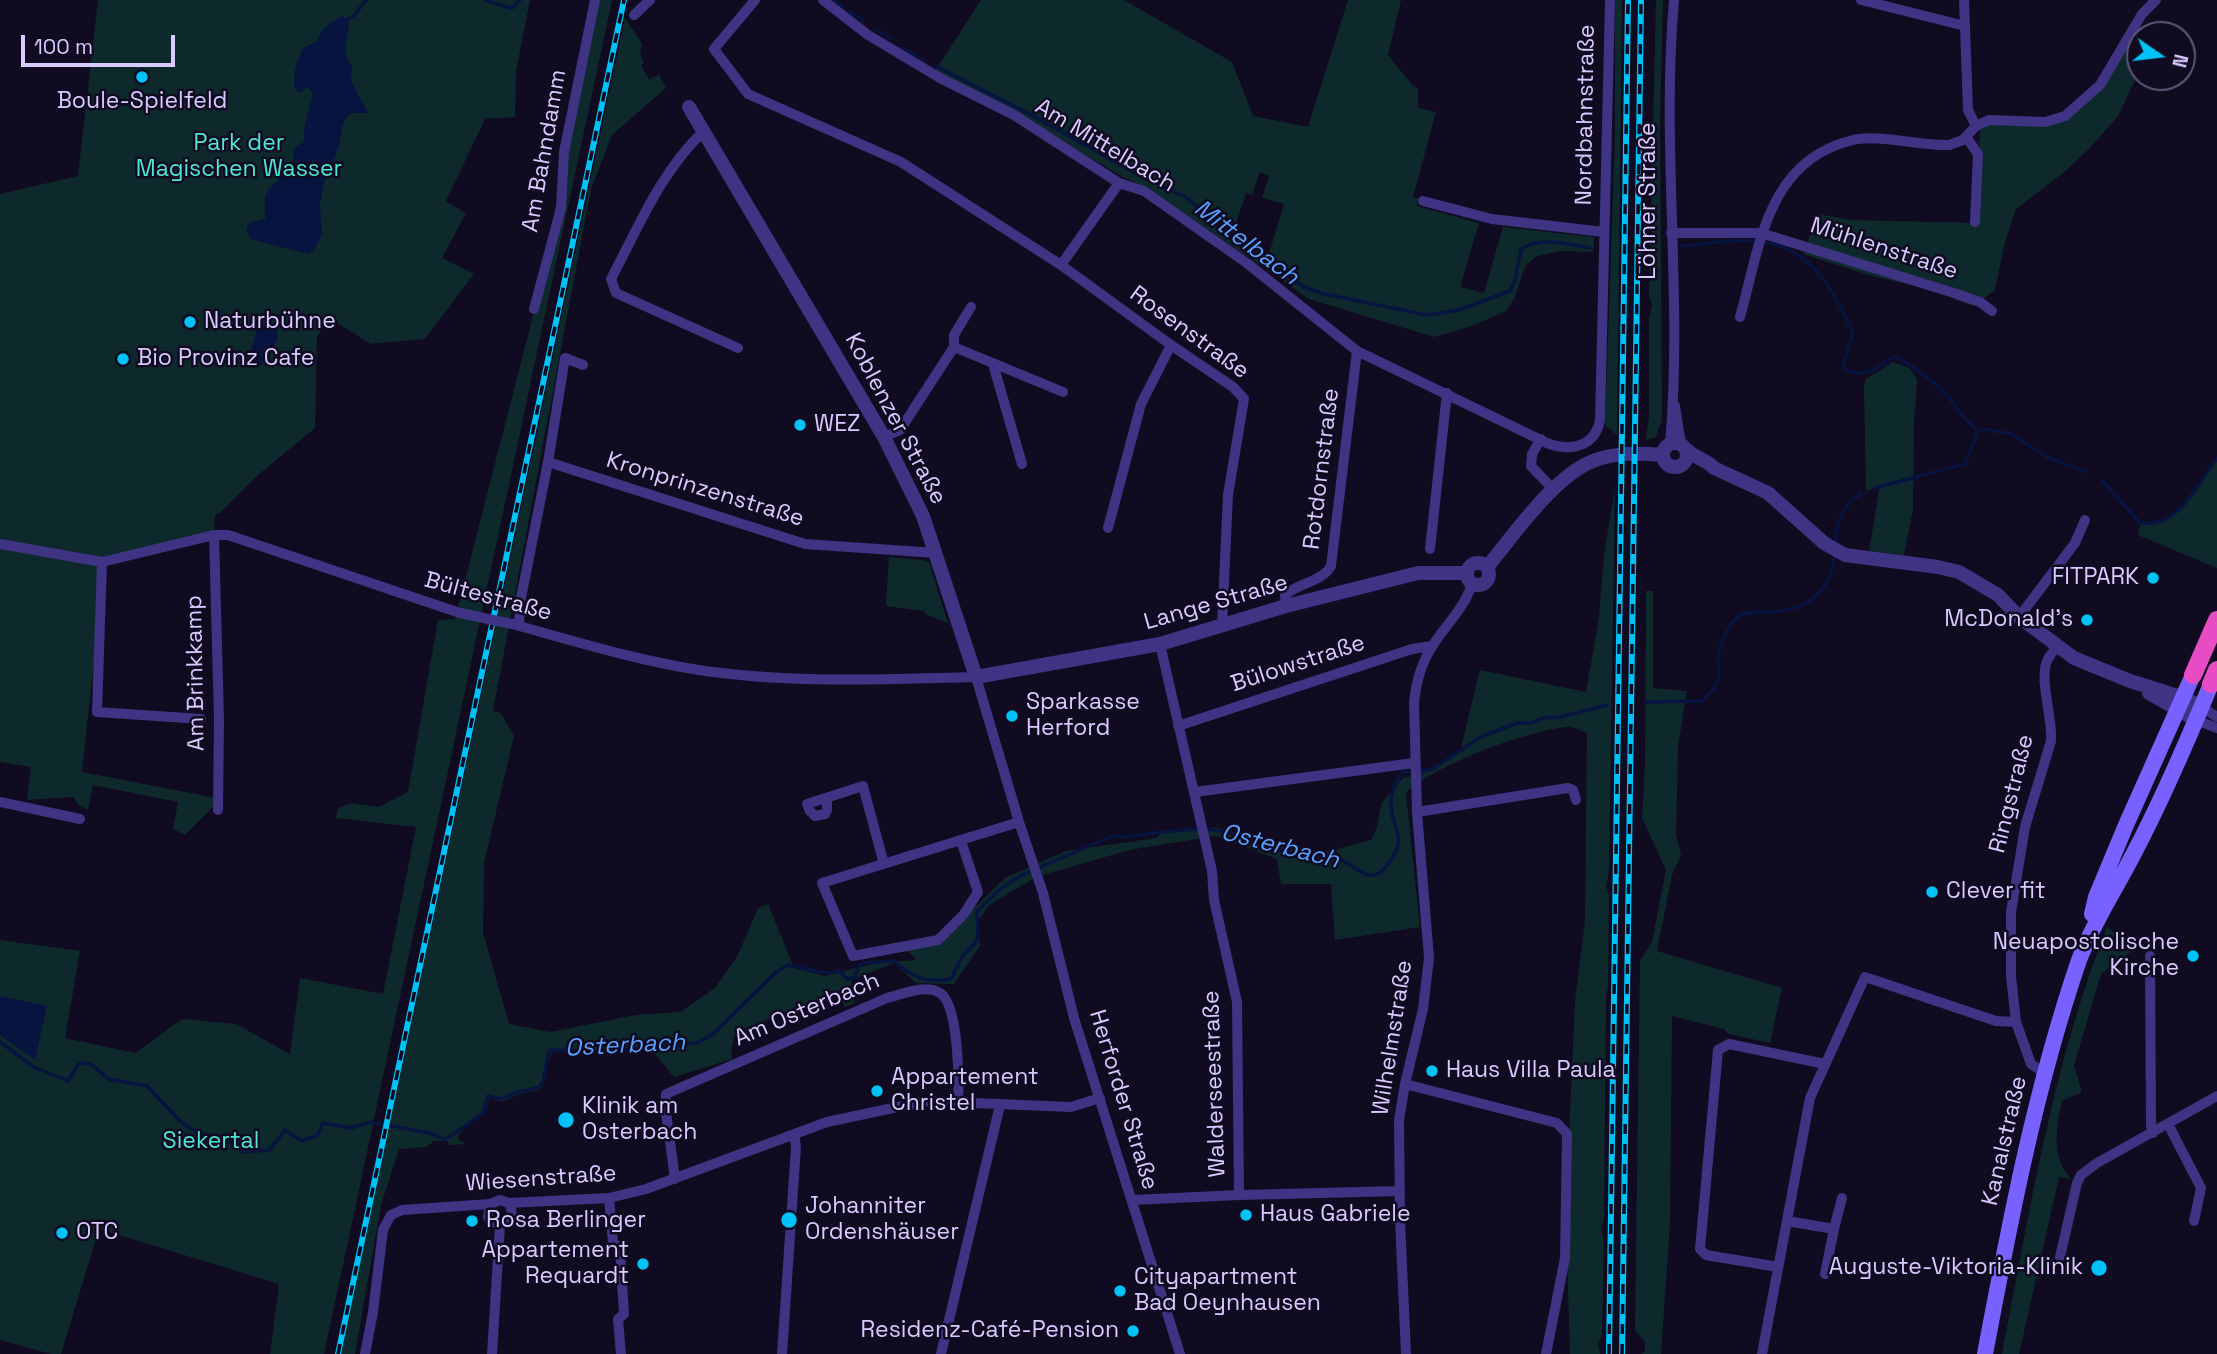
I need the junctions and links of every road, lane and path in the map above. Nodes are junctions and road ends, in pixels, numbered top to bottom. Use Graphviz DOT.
graph roads {
  1 [pos="595,0"];
  2 [pos="650,0"];
  3 [pos="755,0"];
  4 [pos="823,0"];
  5 [pos="1609,0"];
  6 [pos="1674,0"];
  7 [pos="1861,0"];
  8 [pos="1964,0"];
  9 [pos="2156,0"];
  10 [pos="634,15"];
  11 [pos="1965,26"];
  12 [pos="689,107"];
  13 [pos="1976,126"];
  14 [pos="704,131"];
  15 [pos="1966,137"];
  16 [pos="1119,183"];
  17 [pos="1423,201"];
  18 [pos="1975,222"];
  19 [pos="1604,232"];
  20 [pos="1671,233"];
  21 [pos="1760,238"];
  22 [pos="1061,265"];
  23 [pos="971,307"];
  24 [pos="534,309"];
  25 [pos="1992,311"];
  26 [pos="1741,317"];
  27 [pos="1171,345"];
  28 [pos="954,347"];
  29 [pos="738,348"];
  30 [pos="1357,351"];
  31 [pos="993,364"];
  32 [pos="583,365"];
  33 [pos="1063,392"];
  34 [pos="1447,393"];
  35 [pos="884,437"];
  36 [pos="1541,439"];
  37 [pos="1675,448"];
  38 [pos="548,462"];
  39 [pos="1022,464"];
  40 [pos="1681,467"];
  41 [pos="1714,468"];
  42 [pos="1553,489"];
  43 [pos="2085,520"];
  44 [pos="1108,527"];
  45 [pos="214,535"];
  46 [pos="0,544"];
  47 [pos="1430,549"];
  48 [pos="936,553"];
  49 [pos="102,562"];
  50 [pos="1470,578"];
  51 [pos="1286,606"];
  52 [pos="2020,617"];
  53 [pos="2217,620"];
  54 [pos="515,625"];
  55 [pos="1222,625"];
  56 [pos="1160,644"];
  57 [pos="1432,646"];
  58 [pos="2057,646"];
  59 [pos="2193,675"];
  60 [pos="976,677"];
  61 [pos="2214,677"];
  62 [pos="2181,705"];
  63 [pos="2199,714"];
  64 [pos="2217,717"];
  65 [pos="201,719"];
  66 [pos="1178,726"];
  67 [pos="2217,728"];
  68 [pos="1415,766"];
  69 [pos="1195,792"];
  70 [pos="827,798"];
  71 [pos="1576,800"];
  72 [pos="0,802"];
  73 [pos="218,810"];
  74 [pos="1417,812"];
  75 [pos="80,819"];
  76 [pos="1019,822"];
  77 [pos="961,841"];
  78 [pos="1031,858"];
  79 [pos="884,864"];
  80 [pos="2086,942"];
  81 [pos="2150,956"];
  82 [pos="2016,1022"];
  83 [pos="1825,1064"];
  84 [pos="2044,1073"];
  85 [pos="1405,1084"];
  86 [pos="2217,1096"];
  87 [pos="1100,1098"];
  88 [pos="958,1103"];
  89 [pos="1000,1105"];
  90 [pos="2168,1124"];
  91 [pos="2153,1133"];
  92 [pos="794,1134"];
  93 [pos="675,1179"];
  94 [pos="1400,1191"];
  95 [pos="1239,1195"];
  96 [pos="610,1198"];
  97 [pos="1842,1198"];
  98 [pos="1132,1200"];
  99 [pos="509,1203"];
  100 [pos="490,1205"];
  101 [pos="1787,1220"];
  102 [pos="2194,1221"];
  103 [pos="500,1225"];
  104 [pos="1834,1229"];
  105 [pos="2060,1257"];
  106 [pos="1778,1266"];
  107 [pos="1825,1275"];
  108 [pos="365,1354"];
  109 [pos="492,1354"];
  110 [pos="621,1354"];
  111 [pos="782,1354"];
  112 [pos="941,1354"];
  113 [pos="1180,1354"];
  114 [pos="1406,1354"];
  115 [pos="1546,1354"];
  116 [pos="1762,1354"];
  117 [pos="1984,1354"];
  1 -- 24 [label="street, Am Bahndamm"];
  2 -- 10 [label="street"];
  3 -- 22 [label="street, Rosenstraße"];
  4 -- 16 [label="street, Am Mittelbach"];
  5 -- 19 [label="street, Nordbahnstraße"];
  6 -- 20 [label="street, Löhner Straße"];
  7 -- 11 [label="street"];
  8 -- 11 [label="street"];
  9 -- 13 [label="street"];
  11 -- 13 [label="street"];
  12 -- 14 [label="street, Koblenzer Straße"];
  13 -- 15 [label="street"];
  14 -- 29 [label="street"];
  14 -- 35 [label="street, Koblenzer Straße"];
  15 -- 18 [label="street"];
  15 -- 21 [label="street"];
  16 -- 22 [label="street"];
  16 -- 30 [label="street, Am Mittelbach"];
  17 -- 19 [label="street, Nordbahnstraße"];
  19 -- 36 [label="street, Nordbahnstraße"];
  20 -- 21 [label="street, Mühlenstraße"];
  20 -- 37 [label="street, Löhner Straße"];
  21 -- 25 [label="street, Mühlenstraße"];
  21 -- 26 [label="street"];
  22 -- 27 [label="street, Rosenstraße"];
  23 -- 28 [label="street"];
  27 -- 44 [label="street"];
  27 -- 55 [label="street, Rosenstraße"];
  28 -- 31 [label="street"];
  28 -- 35 [label="street"];
  30 -- 34 [label="street, Am Mittelbach"];
  30 -- 51 [label="street, Rotdornstraße"];
  31 -- 33 [label="street"];
  31 -- 39 [label="street"];
  32 -- 38 [label="street"];
  34 -- 36 [label="street, Am Mittelbach"];
  34 -- 47 [label="street"];
  35 -- 48 [label="street, Koblenzer Straße"];
  36 -- 42 [label="street"];
  37 -- 40 [label="street"];
  37 -- 40 [label="street"];
  37 -- 41 [label="street"];
  37 -- 42 [label="street"];
  38 -- 48 [label="street, Kronprinzenstraße"];
  38 -- 54 [label="street"];
  40 -- 41 [label="street"];
  41 -- 52 [label="street"];
  42 -- 50 [label="street, Lange Straße"];
  43 -- 52 [label="street"];
  45 -- 49 [label="street, Bültestraße"];
  45 -- 54 [label="street, Bültestraße, bridge"];
  45 -- 73 [label="street, Am Brinkkamp"];
  46 -- 49 [label="street, Bültestraße"];
  48 -- 60 [label="street, Koblenzer Straße"];
  49 -- 65 [label="street"];
  50 -- 51 [label="street, Lange Straße"];
  50 -- 57 [label="street"];
  51 -- 55 [label="street, Lange Straße"];
  52 -- 58 [label="street"];
  53 -- 59 [label="highway"];
  54 -- 60 [label="street, Bültestraße"];
  55 -- 56 [label="street, Lange Straße"];
  56 -- 60 [label="street, Lange Straße"];
  56 -- 66 [label="street, Walderseestraße"];
  57 -- 66 [label="street, Bülowstraße"];
  57 -- 68 [label="street"];
  58 -- 62 [label="street"];
  58 -- 82 [label="street, Ringstraße"];
  59 -- 62 [label="main road, Kanalstraße"];
  60 -- 76 [label="street, Koblenzer Straße"];
  61 -- 63 [label="main road, Kanalstraße"];
  62 -- 63 [label="street"];
  62 -- 80 [label="main road, Kanalstraße"];
  63 -- 64 [label="street"];
  63 -- 67 [label="street"];
  63 -- 80 [label="main road, Kanalstraße"];
  66 -- 69 [label="street, Walderseestraße"];
  68 -- 69 [label="street"];
  68 -- 74 [label="street, Wilhelmstraße"];
  69 -- 95 [label="street, Walderseestraße"];
  70 -- 79 [label="street"];
  71 -- 74 [label="street"];
  72 -- 75 [label="street"];
  74 -- 85 [label="street, Wilhelmstraße"];
  76 -- 77 [label="street"];
  76 -- 78 [label="street, Koblenzer Straße"];
  77 -- 79 [label="street"];
  77 -- 79 [label="street"];
  78 -- 87 [label="street, Herforder Straße"];
  80 -- 84 [label="main road, Kanalstraße"];
  81 -- 91 [label="street"];
  82 -- 83 [label="street"];
  82 -- 84 [label="street, Ringstraße"];
  83 -- 101 [label="street"];
  83 -- 106 [label="street"];
  84 -- 117 [label="main road, Kanalstraße"];
  85 -- 94 [label="street, Wilhelmstraße"];
  85 -- 115 [label="street"];
  86 -- 90 [label="street"];
  87 -- 89 [label="street, Wiesenstraße"];
  87 -- 98 [label="street, Herforder Straße"];
  88 -- 89 [label="street, Wiesenstraße"];
  88 -- 92 [label="street, Wiesenstraße"];
  88 -- 93 [label="street, Am Osterbach"];
  89 -- 112 [label="street"];
  90 -- 91 [label="street"];
  90 -- 102 [label="street"];
  91 -- 105 [label="street"];
  92 -- 93 [label="street, Wiesenstraße"];
  92 -- 111 [label="street"];
  93 -- 96 [label="street, Wiesenstraße"];
  94 -- 95 [label="street"];
  94 -- 114 [label="street, Wilhelmstraße"];
  95 -- 98 [label="street"];
  96 -- 99 [label="street, Wiesenstraße"];
  96 -- 110 [label="street"];
  97 -- 104 [label="street"];
  98 -- 113 [label="street, Herforder Straße"];
  99 -- 100 [label="street, Wiesenstraße"];
  99 -- 103 [label="street"];
  100 -- 103 [label="street"];
  100 -- 108 [label="street, Wiesenstraße"];
  101 -- 104 [label="street"];
  101 -- 106 [label="street"];
  103 -- 109 [label="street"];
  104 -- 107 [label="street"];
  106 -- 116 [label="street"];
}
